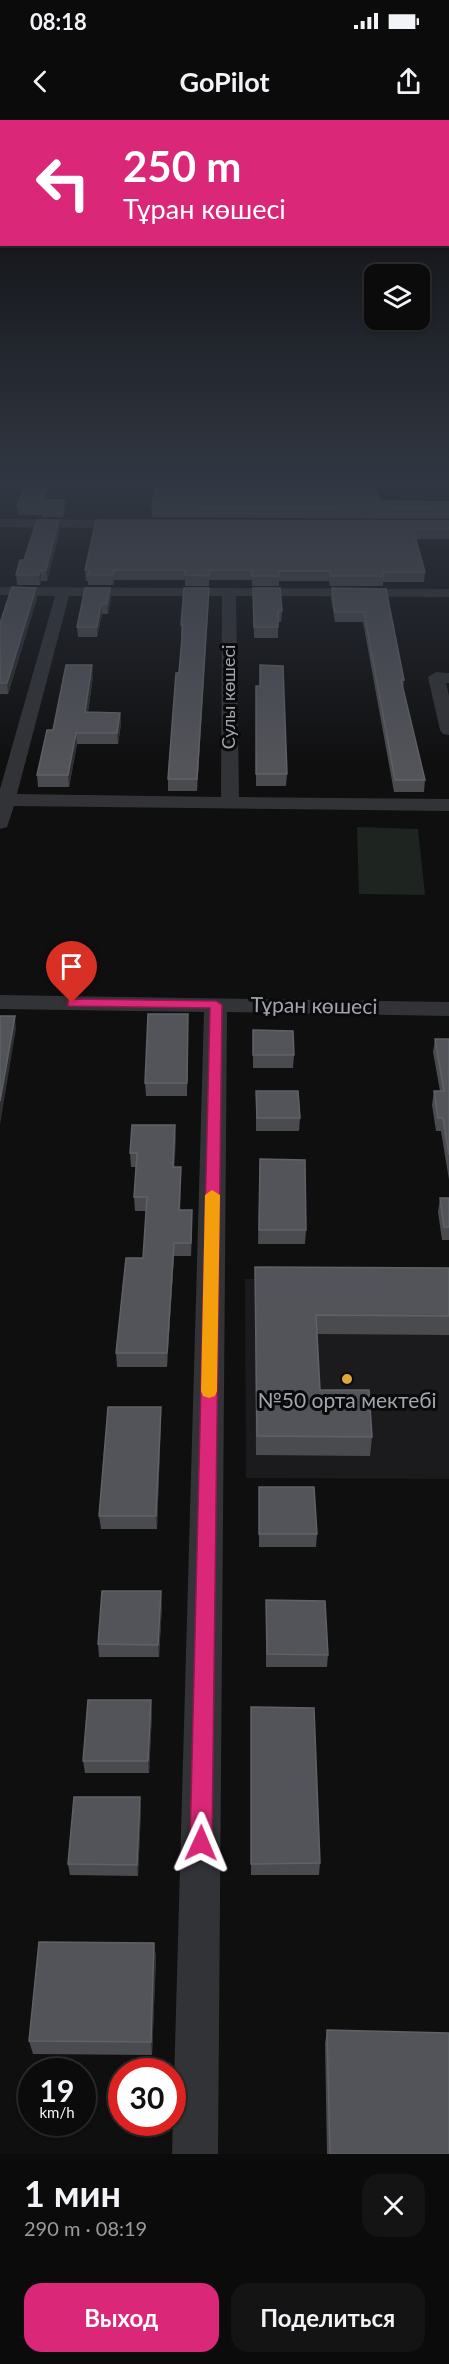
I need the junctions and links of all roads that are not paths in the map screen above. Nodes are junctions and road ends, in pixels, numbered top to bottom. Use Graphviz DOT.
graph roads {
  1 [pos="0,591"];
  2 [pos="63,592"];
  3 [pos="229,592"];
  4 [pos="449,593"];
  5 [pos="449,678"];
  6 [pos="449,730"];
  7 [pos="7,800"];
  8 [pos="230,803"];
  9 [pos="449,805"];
  10 [pos="0,823"];
  11 [pos="0,1002"];
  12 [pos="216,1005"];
  13 [pos="449,1009"];
  14 [pos="195,2154"];
  1 -- 2 [label="street"];
  2 -- 3 [label="street"];
  2 -- 7 [label="street"];
  3 -- 4 [label="street"];
  3 -- 8 [label="street, Сулы көшесі"];
  5 -- 6 [label="street"];
  7 -- 8 [label="street"];
  7 -- 10 [label="street"];
  8 -- 9 [label="street"];
  11 -- 12 [label="street, Тұран көшесі"];
  12 -- 13 [label="street, Тұран көшесі"];
  12 -- 14 [label="street"];
}
